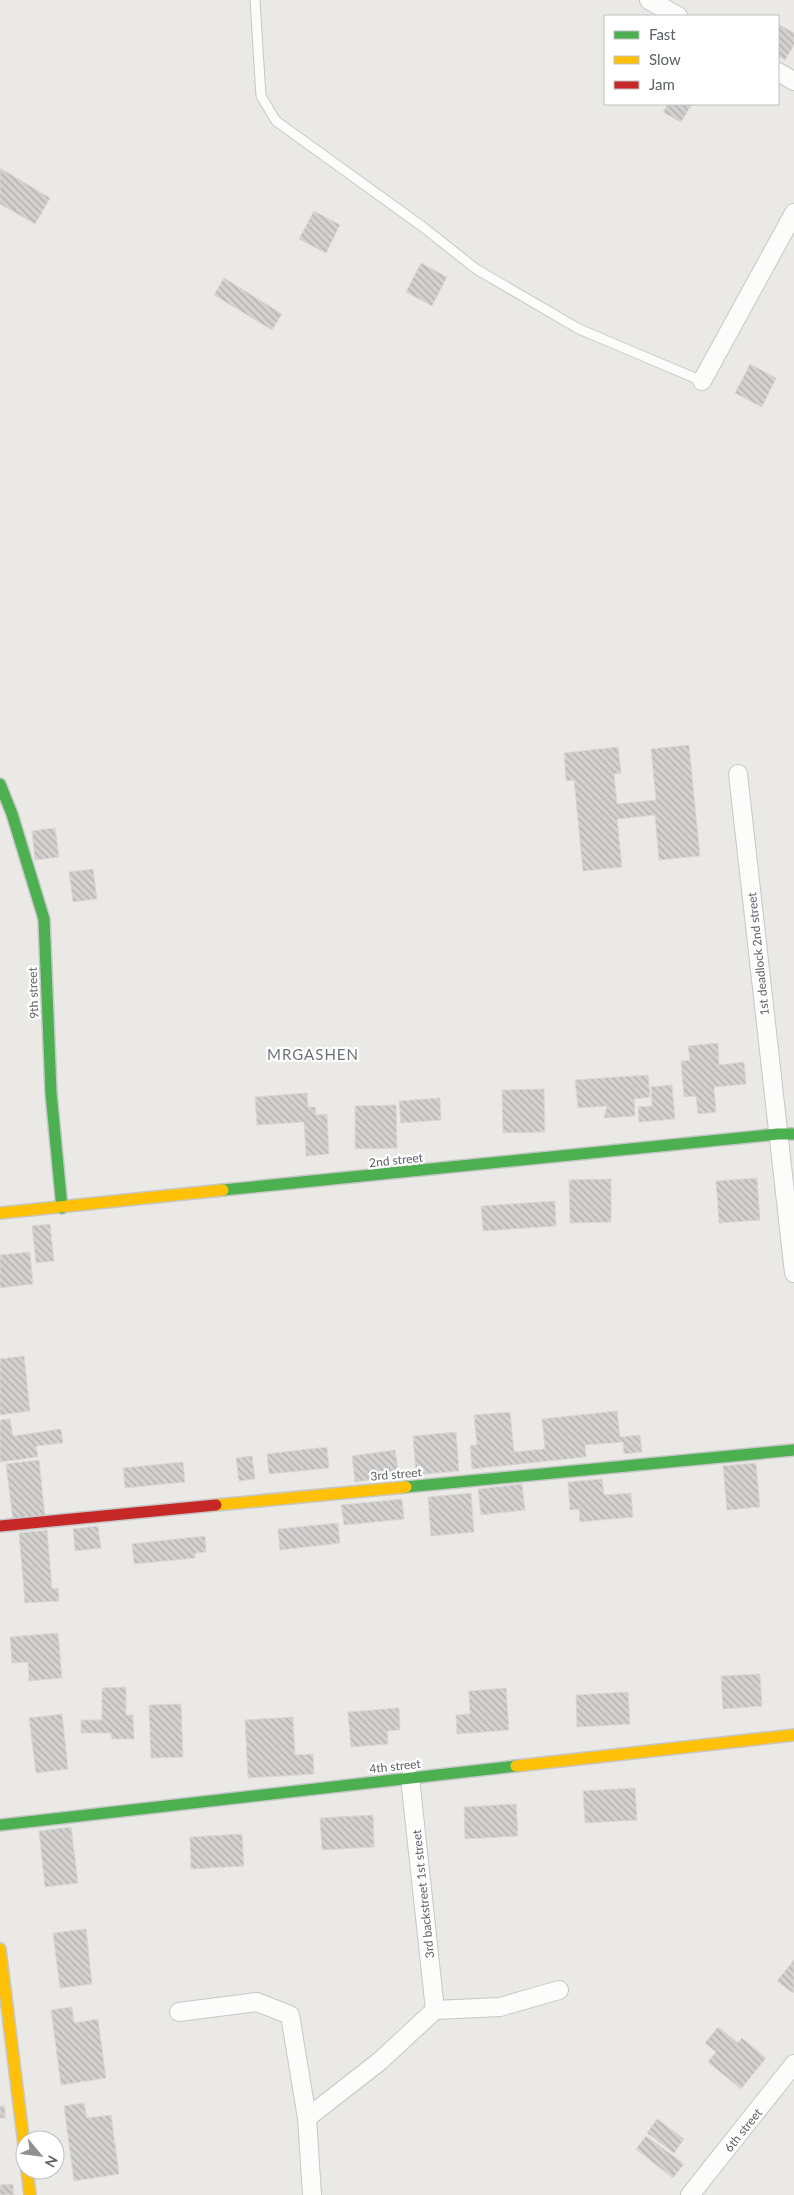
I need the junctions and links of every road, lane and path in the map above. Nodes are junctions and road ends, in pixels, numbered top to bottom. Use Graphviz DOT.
graph roads {
  1 [pos="255,0"];
  2 [pos="649,0"];
  3 [pos="676,15"];
  4 [pos="779,73"];
  5 [pos="794,81"];
  6 [pos="794,213"];
  7 [pos="702,381"];
  8 [pos="738,774"];
  9 [pos="0,784"];
  10 [pos="786,1134"];
  11 [pos="62,1208"];
  12 [pos="0,1213"];
  13 [pos="794,1273"];
  14 [pos="794,1450"];
  15 [pos="0,1526"];
  16 [pos="794,1735"];
  17 [pos="410,1778"];
  18 [pos="0,1825"];
  19 [pos="0,1949"];
  20 [pos="559,1990"];
  21 [pos="435,2010"];
  22 [pos="179,2012"];
  23 [pos="794,2064"];
  24 [pos="307,2118"];
  25 [pos="22,2130"];
  26 [pos="28,2180"];
  27 [pos="30,2195"];
  28 [pos="312,2195"];
  29 [pos="690,2195"];
  1 -- 7 [label="lane"];
  2 -- 3 [label="street"];
  4 -- 5 [label="street"];
  6 -- 7 [label="street"];
  8 -- 10 [label="street, 1st deadlock 2nd street"];
  9 -- 11 [label="street, 9th street"];
  10 -- 11 [label="street, 2nd street"];
  10 -- 13 [label="street, 1st deadlock 2nd street"];
  11 -- 12 [label="street, 2nd street"];
  14 -- 15 [label="street, 3rd street"];
  16 -- 17 [label="street, 4th street"];
  17 -- 18 [label="street, 4th street"];
  17 -- 21 [label="street, 3rd backstreet 1st street"];
  19 -- 25 [label="street"];
  20 -- 21 [label="street"];
  21 -- 24 [label="street"];
  22 -- 24 [label="street"];
  23 -- 29 [label="street, 6th street"];
  24 -- 28 [label="street"];
  26 -- 27 [label="street"];
}
